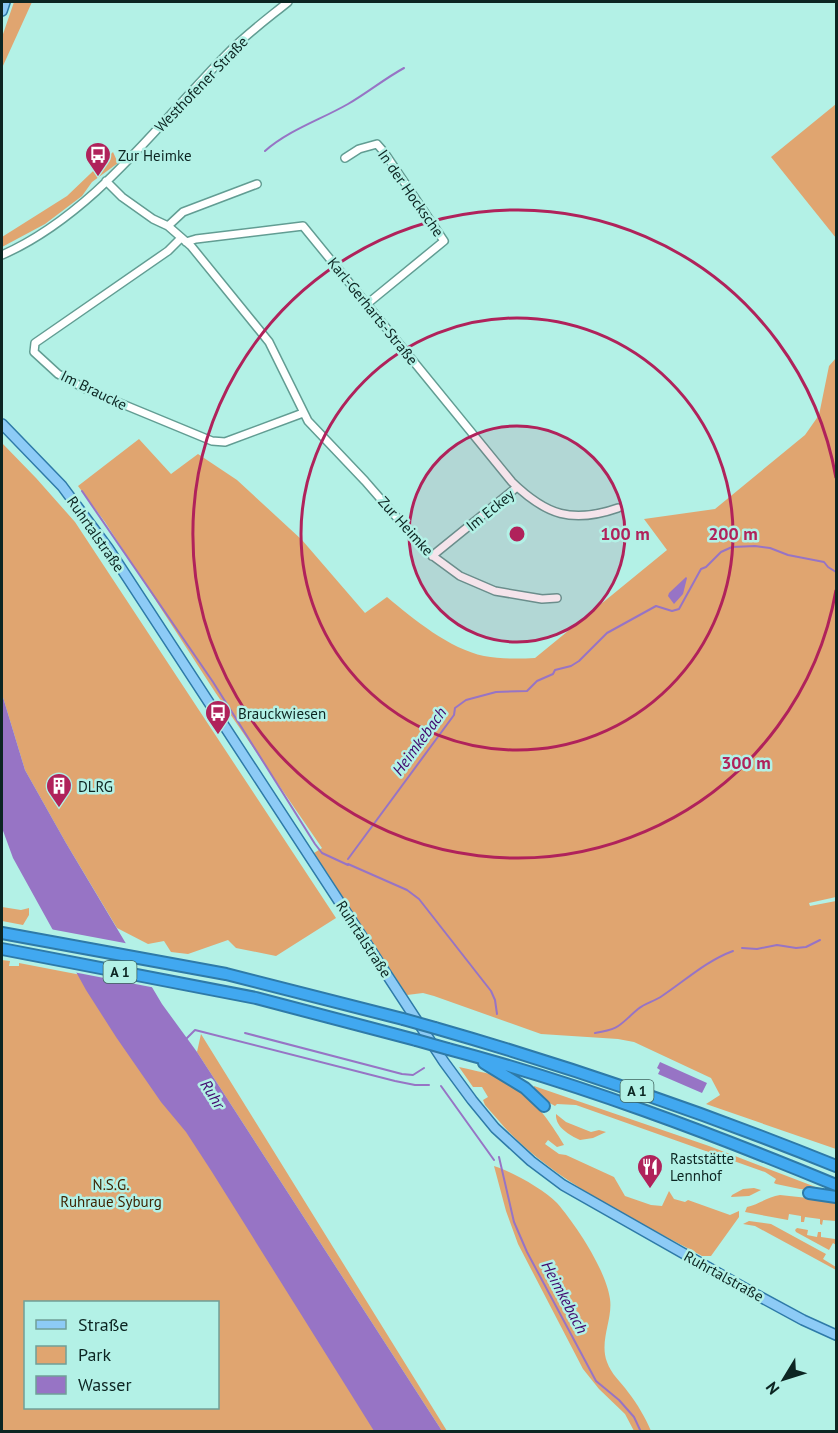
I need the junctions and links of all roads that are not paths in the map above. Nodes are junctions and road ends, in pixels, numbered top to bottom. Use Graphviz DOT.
graph roads {
  1 [pos="5,2"];
  2 [pos="288,2"];
  3 [pos="2,11"];
  4 [pos="345,158"];
  5 [pos="106,182"];
  6 [pos="257,184"];
  7 [pos="168,226"];
  8 [pos="184,240"];
  9 [pos="2,255"];
  10 [pos="367,304"];
  11 [pos="303,413"];
  12 [pos="2,424"];
  13 [pos="517,487"];
  14 [pos="618,508"];
  15 [pos="432,556"];
  16 [pos="557,598"];
  17 [pos="2,933"];
  18 [pos="2,949"];
  19 [pos="471,1055"];
  20 [pos="544,1106"];
  21 [pos="837,1166"];
  22 [pos="837,1185"];
  23 [pos="809,1193"];
  24 [pos="837,1197"];
  25 [pos="837,1335"];
  1 -- 3 [label="main road"];
  2 -- 5 [label="street, Westhofener Straße"];
  4 -- 10 [label="street, In der Hocksche"];
  5 -- 7 [label="street, Zur Heimke"];
  5 -- 9 [label="street, Westhofener Straße"];
  6 -- 7 [label="street"];
  7 -- 8 [label="street, Zur Heimke"];
  8 -- 10 [label="street, Karl-Gerharts-Straße"];
  8 -- 11 [label="street, Zur Heimke"];
  8 -- 11 [label="street, Im Braucke"];
  10 -- 13 [label="street, Karl-Gerharts-Straße"];
  11 -- 15 [label="street, Zur Heimke"];
  12 -- 25 [label="main road, Ruhrtalstraße"];
  13 -- 14 [label="street, Im Eckey"];
  13 -- 15 [label="street, Im Eckey"];
  15 -- 16 [label="street, Zur Heimke"];
  17 -- 21 [label="highway, A 1, bridge"];
  18 -- 19 [label="highway, A 1, bridge"];
  19 -- 20 [label="highway"];
  19 -- 22 [label="highway, A 1"];
  23 -- 24 [label="highway"];
}
